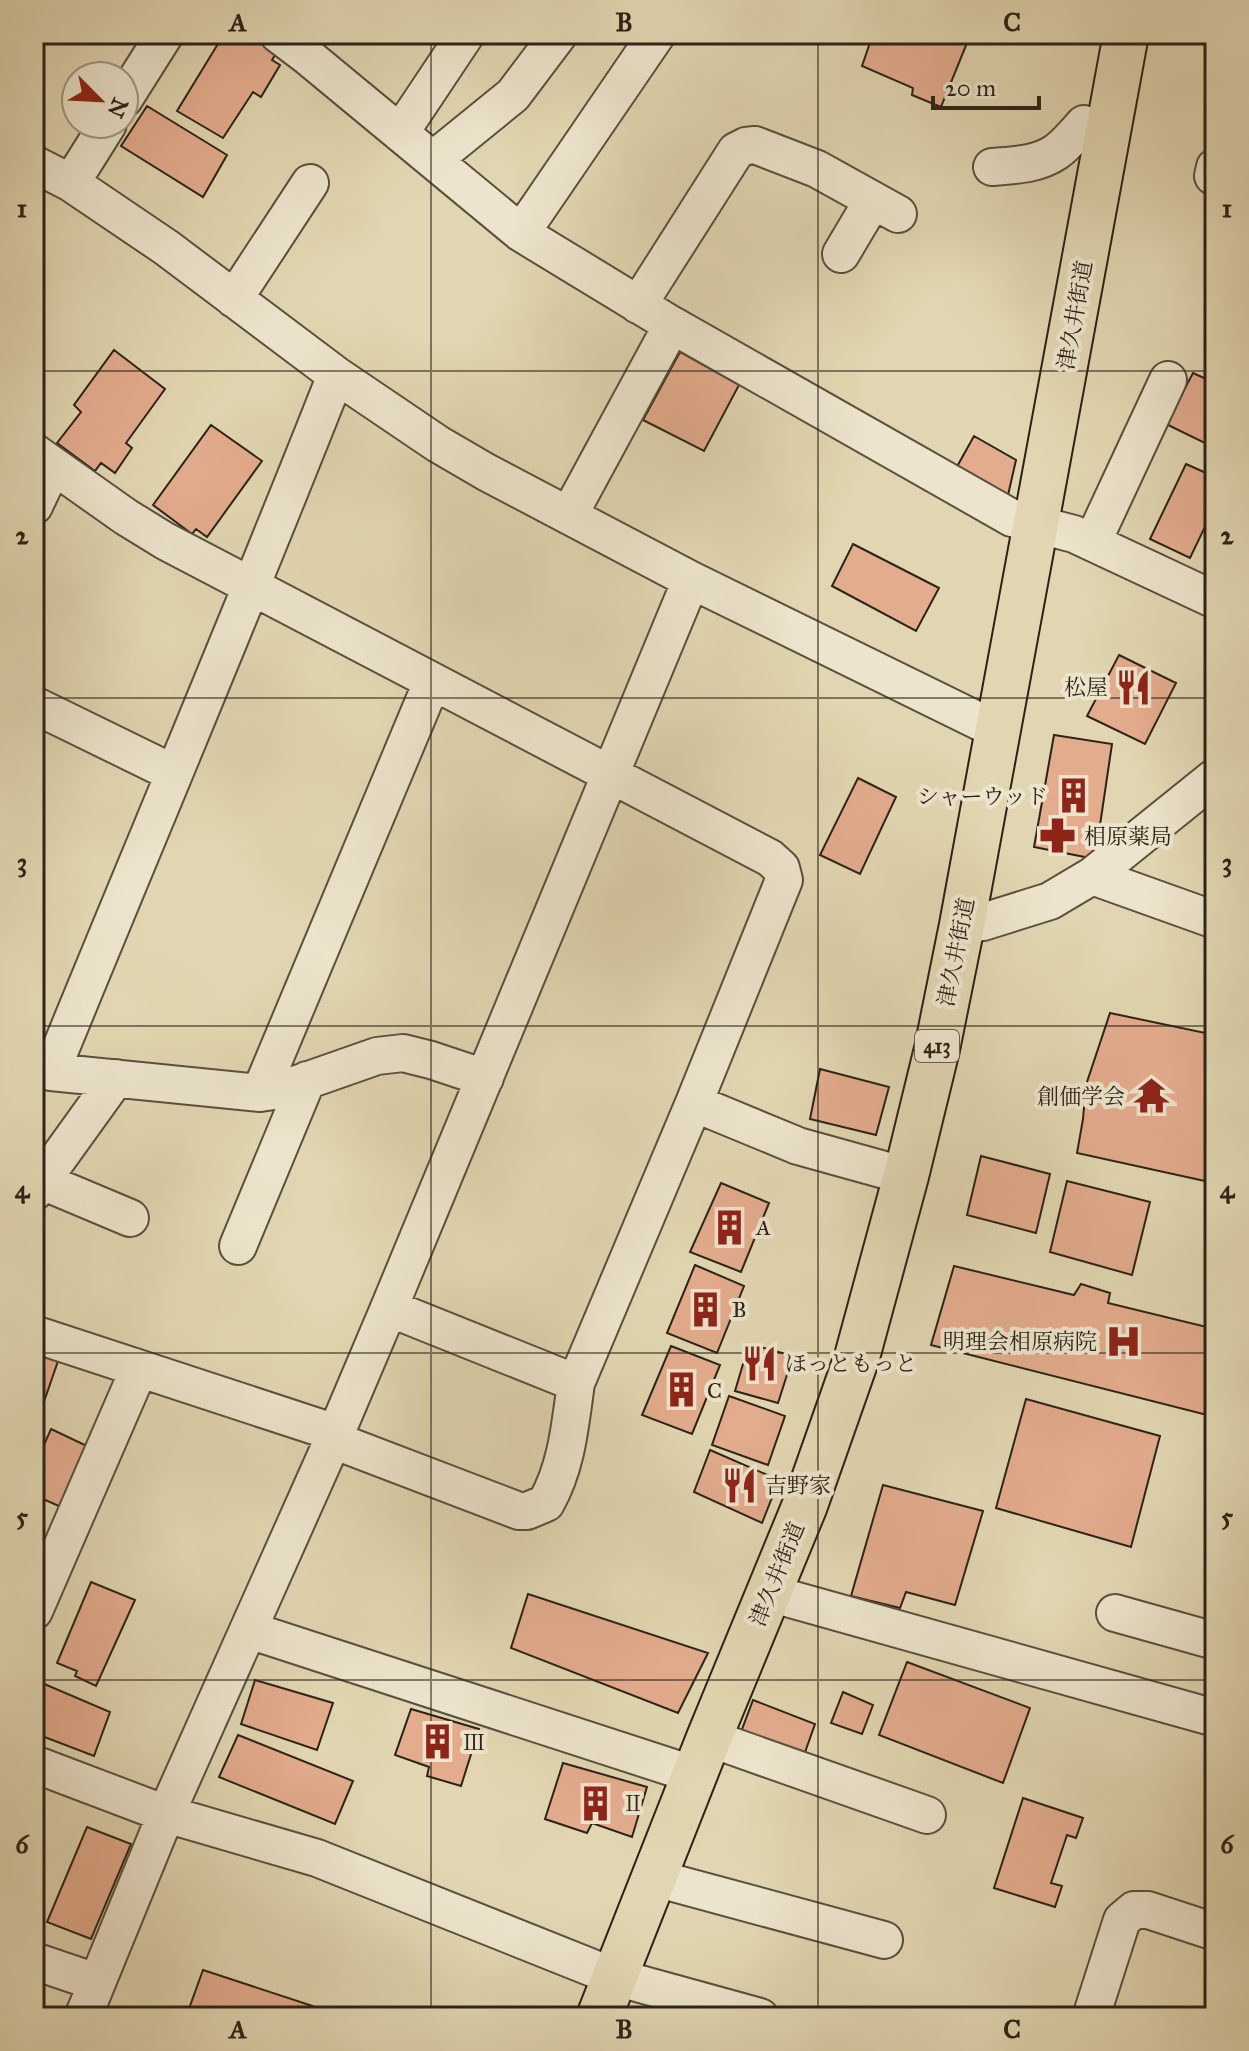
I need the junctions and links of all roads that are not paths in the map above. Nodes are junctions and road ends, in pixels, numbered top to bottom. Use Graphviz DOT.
graph roads {
  1 [pos="165,34"];
  2 [pos="278,34"];
  3 [pos="466,34"];
  4 [pos="559,34"];
  5 [pos="657,34"];
  6 [pos="1126,34"];
  7 [pos="314,45"];
  8 [pos="140,74"];
  9 [pos="1084,124"];
  10 [pos="400,133"];
  11 [pos="98,140"];
  12 [pos="433,160"];
  13 [pos="34,164"];
  14 [pos="992,167"];
  15 [pos="71,183"];
  16 [pos="310,183"];
  17 [pos="521,233"];
  18 [pos="841,254"];
  19 [pos="234,299"];
  20 [pos="638,305"];
  21 [pos="672,325"];
  22 [pos="336,375"];
  23 [pos="1168,380"];
  24 [pos="44,459"];
  25 [pos="34,506"];
  26 [pos="569,515"];
  27 [pos="1036,524"];
  28 [pos="1093,541"];
  29 [pos="691,580"];
  30 [pos="252,588"];
  31 [pos="1215,600"];
  32 [pos="432,682"];
  33 [pos="34,705"];
  34 [pos="999,731"];
  35 [pos="173,773"];
  36 [pos="610,774"];
  37 [pos="1215,777"];
  38 [pos="1092,876"];
  39 [pos="1215,920"];
  40 [pos="962,925"];
  41 [pos="42,1070"];
  42 [pos="116,1078"];
  43 [pos="485,1078"];
  44 [pos="307,1080"];
  45 [pos="260,1093"];
  46 [pos="694,1103"];
  47 [pos="906,1176"];
  48 [pos="38,1186"];
  49 [pos="130,1218"];
  50 [pos="238,1246"];
  51 [pos="389,1308"];
  52 [pos="34,1334"];
  53 [pos="139,1369"];
  54 [pos="576,1383"];
  55 [pos="334,1436"];
  56 [pos="769,1593"];
  57 [pos="34,1611"];
  58 [pos="1115,1613"];
  59 [pos="249,1630"];
  60 [pos="1215,1641"];
  61 [pos="1215,1718"];
  62 [pos="702,1756"];
  63 [pos="34,1764"];
  64 [pos="166,1814"];
  65 [pos="927,1815"];
  66 [pos="655,1878"];
  67 [pos="1215,1932"];
  68 [pos="884,1940"];
  69 [pos="34,1961"];
  70 [pos="615,1977"];
  71 [pos="94,2006"];
  72 [pos="599,2017"];
  73 [pos="760,2017"];
  74 [pos="1091,2017"];
  1 -- 8 [label="street"];
  2 -- 7 [label="street"];
  3 -- 10 [label="street"];
  4 -- 12 [label="street"];
  5 -- 17 [label="street"];
  6 -- 27 [label="highway, 津久井街道 / 413"];
  7 -- 10 [label="street"];
  9 -- 14 [label="street"];
  10 -- 12 [label="street"];
  11 -- 15 [label="street"];
  12 -- 17 [label="street"];
  13 -- 15 [label="street"];
  15 -- 19 [label="street"];
  16 -- 19 [label="street"];
  17 -- 20 [label="street"];
  18 -- 20 [label="street"];
  19 -- 22 [label="street"];
  20 -- 21 [label="street"];
  21 -- 26 [label="street"];
  21 -- 27 [label="street"];
  22 -- 26 [label="street"];
  22 -- 30 [label="street"];
  23 -- 28 [label="street"];
  24 -- 25 [label="street"];
  24 -- 30 [label="street"];
  26 -- 29 [label="street"];
  27 -- 28 [label="street"];
  27 -- 34 [label="highway, 津久井街道 / 413"];
  28 -- 31 [label="street"];
  29 -- 34 [label="street"];
  29 -- 36 [label="street"];
  30 -- 32 [label="street"];
  30 -- 35 [label="street"];
  32 -- 36 [label="street"];
  32 -- 45 [label="street"];
  33 -- 35 [label="street"];
  34 -- 40 [label="highway, 津久井街道 / 413"];
  35 -- 41 [label="street"];
  36 -- 43 [label="street"];
  36 -- 46 [label="street"];
  37 -- 38 [label="street"];
  38 -- 39 [label="street"];
  38 -- 40 [label="street"];
  40 -- 47 [label="highway, 津久井街道 / 413"];
  41 -- 42 [label="street"];
  42 -- 45 [label="street"];
  42 -- 48 [label="street"];
  43 -- 44 [label="street"];
  43 -- 51 [label="street"];
  44 -- 45 [label="street"];
  44 -- 50 [label="street"];
  46 -- 47 [label="street"];
  46 -- 54 [label="street"];
  47 -- 56 [label="highway, 津久井街道 / 413"];
  48 -- 49 [label="street"];
  51 -- 54 [label="street"];
  51 -- 55 [label="street"];
  52 -- 53 [label="street"];
  53 -- 55 [label="street"];
  53 -- 57 [label="street"];
  54 -- 55 [label="street"];
  55 -- 59 [label="street"];
  56 -- 61 [label="street"];
  56 -- 62 [label="highway, 津久井街道 / 413"];
  58 -- 60 [label="street"];
  59 -- 62 [label="street"];
  59 -- 64 [label="street"];
  62 -- 65 [label="street"];
  62 -- 66 [label="highway, 津久井街道 / 413"];
  63 -- 64 [label="street"];
  64 -- 70 [label="street"];
  64 -- 71 [label="street"];
  66 -- 68 [label="street"];
  66 -- 70 [label="highway, 津久井街道 / 413"];
  67 -- 74 [label="street"];
  69 -- 71 [label="street"];
  70 -- 72 [label="highway, 津久井街道 / 413"];
  70 -- 73 [label="street"];
}
